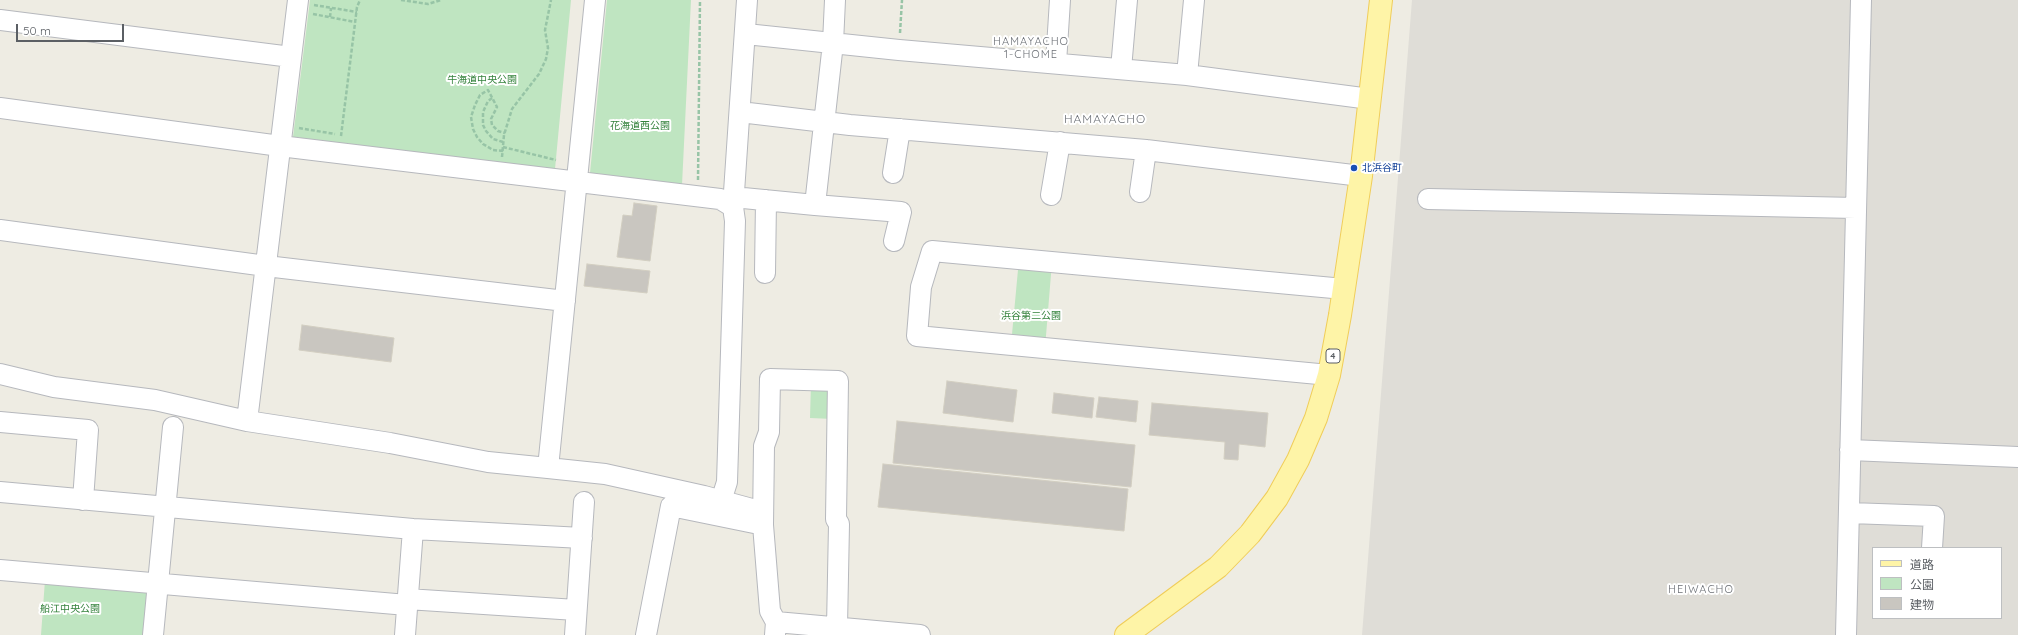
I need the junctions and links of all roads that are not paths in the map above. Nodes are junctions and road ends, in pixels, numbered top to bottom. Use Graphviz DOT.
graph roads {
  1 [pos="595,0"];
  2 [pos="747,0"];
  3 [pos="835,0"];
  4 [pos="1060,0"];
  5 [pos="1127,0"];
  6 [pos="1194,0"];
  7 [pos="1382,0"];
  8 [pos="1861,0"];
  9 [pos="305,6"];
  10 [pos="0,20"];
  11 [pos="746,34"];
  12 [pos="833,43"];
  13 [pos="291,57"];
  14 [pos="1056,63"];
  15 [pos="1121,69"];
  16 [pos="1186,75"];
  17 [pos="1370,99"];
  18 [pos="0,108"];
  19 [pos="740,112"];
  20 [pos="825,122"];
  21 [pos="900,129"];
  22 [pos="1060,142"];
  23 [pos="280,146"];
  24 [pos="1146,150"];
  25 [pos="893,173"];
  26 [pos="1361,176"];
  27 [pos="577,182"];
  28 [pos="1140,192"];
  29 [pos="1051,195"];
  30 [pos="1428,199"];
  31 [pos="766,200"];
  32 [pos="733,202"];
  33 [pos="815,205"];
  34 [pos="1856,208"];
  35 [pos="0,230"];
  36 [pos="894,241"];
  37 [pos="266,266"];
  38 [pos="765,273"];
  39 [pos="1344,289"];
  40 [pos="565,301"];
  41 [pos="0,374"];
  42 [pos="1329,375"];
  43 [pos="247,421"];
  44 [pos="0,422"];
  45 [pos="173,427"];
  46 [pos="1850,450"];
  47 [pos="2018,457"];
  48 [pos="548,468"];
  49 [pos="0,492"];
  50 [pos="83,500"];
  51 [pos="721,501"];
  52 [pos="584,502"];
  53 [pos="165,507"];
  54 [pos="1850,513"];
  55 [pos="763,519"];
  56 [pos="413,529"];
  57 [pos="582,538"];
  58 [pos="1932,547"];
  59 [pos="0,570"];
  60 [pos="157,584"];
  61 [pos="407,602"];
  62 [pos="576,610"];
  63 [pos="837,627"];
  64 [pos="776,628"];
  65 [pos="153,635"];
  66 [pos="405,635"];
  67 [pos="575,635"];
  68 [pos="646,635"];
  69 [pos="920,635"];
  70 [pos="1126,635"];
  71 [pos="1846,635"];
  1 -- 27 [label="street"];
  2 -- 11 [label="street"];
  3 -- 12 [label="street"];
  4 -- 14 [label="street"];
  5 -- 15 [label="street"];
  6 -- 16 [label="street"];
  7 -- 17 [label="main road, 4"];
  8 -- 34 [label="street"];
  9 -- 13 [label="street"];
  10 -- 13 [label="street"];
  11 -- 12 [label="street"];
  11 -- 19 [label="street"];
  12 -- 14 [label="street"];
  12 -- 20 [label="street"];
  13 -- 23 [label="street"];
  14 -- 15 [label="street"];
  15 -- 16 [label="street"];
  16 -- 17 [label="street"];
  17 -- 26 [label="main road, 4"];
  18 -- 23 [label="street"];
  19 -- 20 [label="street"];
  19 -- 32 [label="street"];
  20 -- 21 [label="street"];
  20 -- 33 [label="street"];
  21 -- 22 [label="street"];
  21 -- 25 [label="street"];
  22 -- 24 [label="street"];
  22 -- 29 [label="street"];
  23 -- 27 [label="street"];
  23 -- 37 [label="street"];
  24 -- 26 [label="street"];
  24 -- 28 [label="street"];
  26 -- 39 [label="main road, 4"];
  27 -- 32 [label="street"];
  27 -- 40 [label="street"];
  30 -- 34 [label="street"];
  31 -- 32 [label="street"];
  31 -- 33 [label="street"];
  31 -- 38 [label="street"];
  32 -- 51 [label="street"];
  33 -- 36 [label="street"];
  34 -- 46 [label="street"];
  35 -- 37 [label="street"];
  37 -- 40 [label="street"];
  37 -- 43 [label="street"];
  39 -- 42 [label="main road, 4"];
  39 -- 42 [label="street"];
  40 -- 48 [label="street"];
  41 -- 43 [label="street"];
  42 -- 70 [label="main road, 4"];
  43 -- 48 [label="street"];
  44 -- 50 [label="street"];
  45 -- 53 [label="street"];
  46 -- 47 [label="street"];
  46 -- 54 [label="street"];
  48 -- 51 [label="street"];
  49 -- 50 [label="street"];
  50 -- 53 [label="street"];
  51 -- 55 [label="street"];
  52 -- 57 [label="street"];
  53 -- 56 [label="street"];
  53 -- 60 [label="street"];
  54 -- 58 [label="street"];
  54 -- 71 [label="street"];
  55 -- 63 [label="street"];
  55 -- 64 [label="street"];
  55 -- 68 [label="street"];
  56 -- 57 [label="street"];
  56 -- 61 [label="street"];
  57 -- 62 [label="street"];
  59 -- 60 [label="street"];
  60 -- 61 [label="street"];
  60 -- 65 [label="street"];
  61 -- 62 [label="street"];
  61 -- 66 [label="street"];
  62 -- 67 [label="street"];
  63 -- 64 [label="street"];
  63 -- 69 [label="street"];
}
